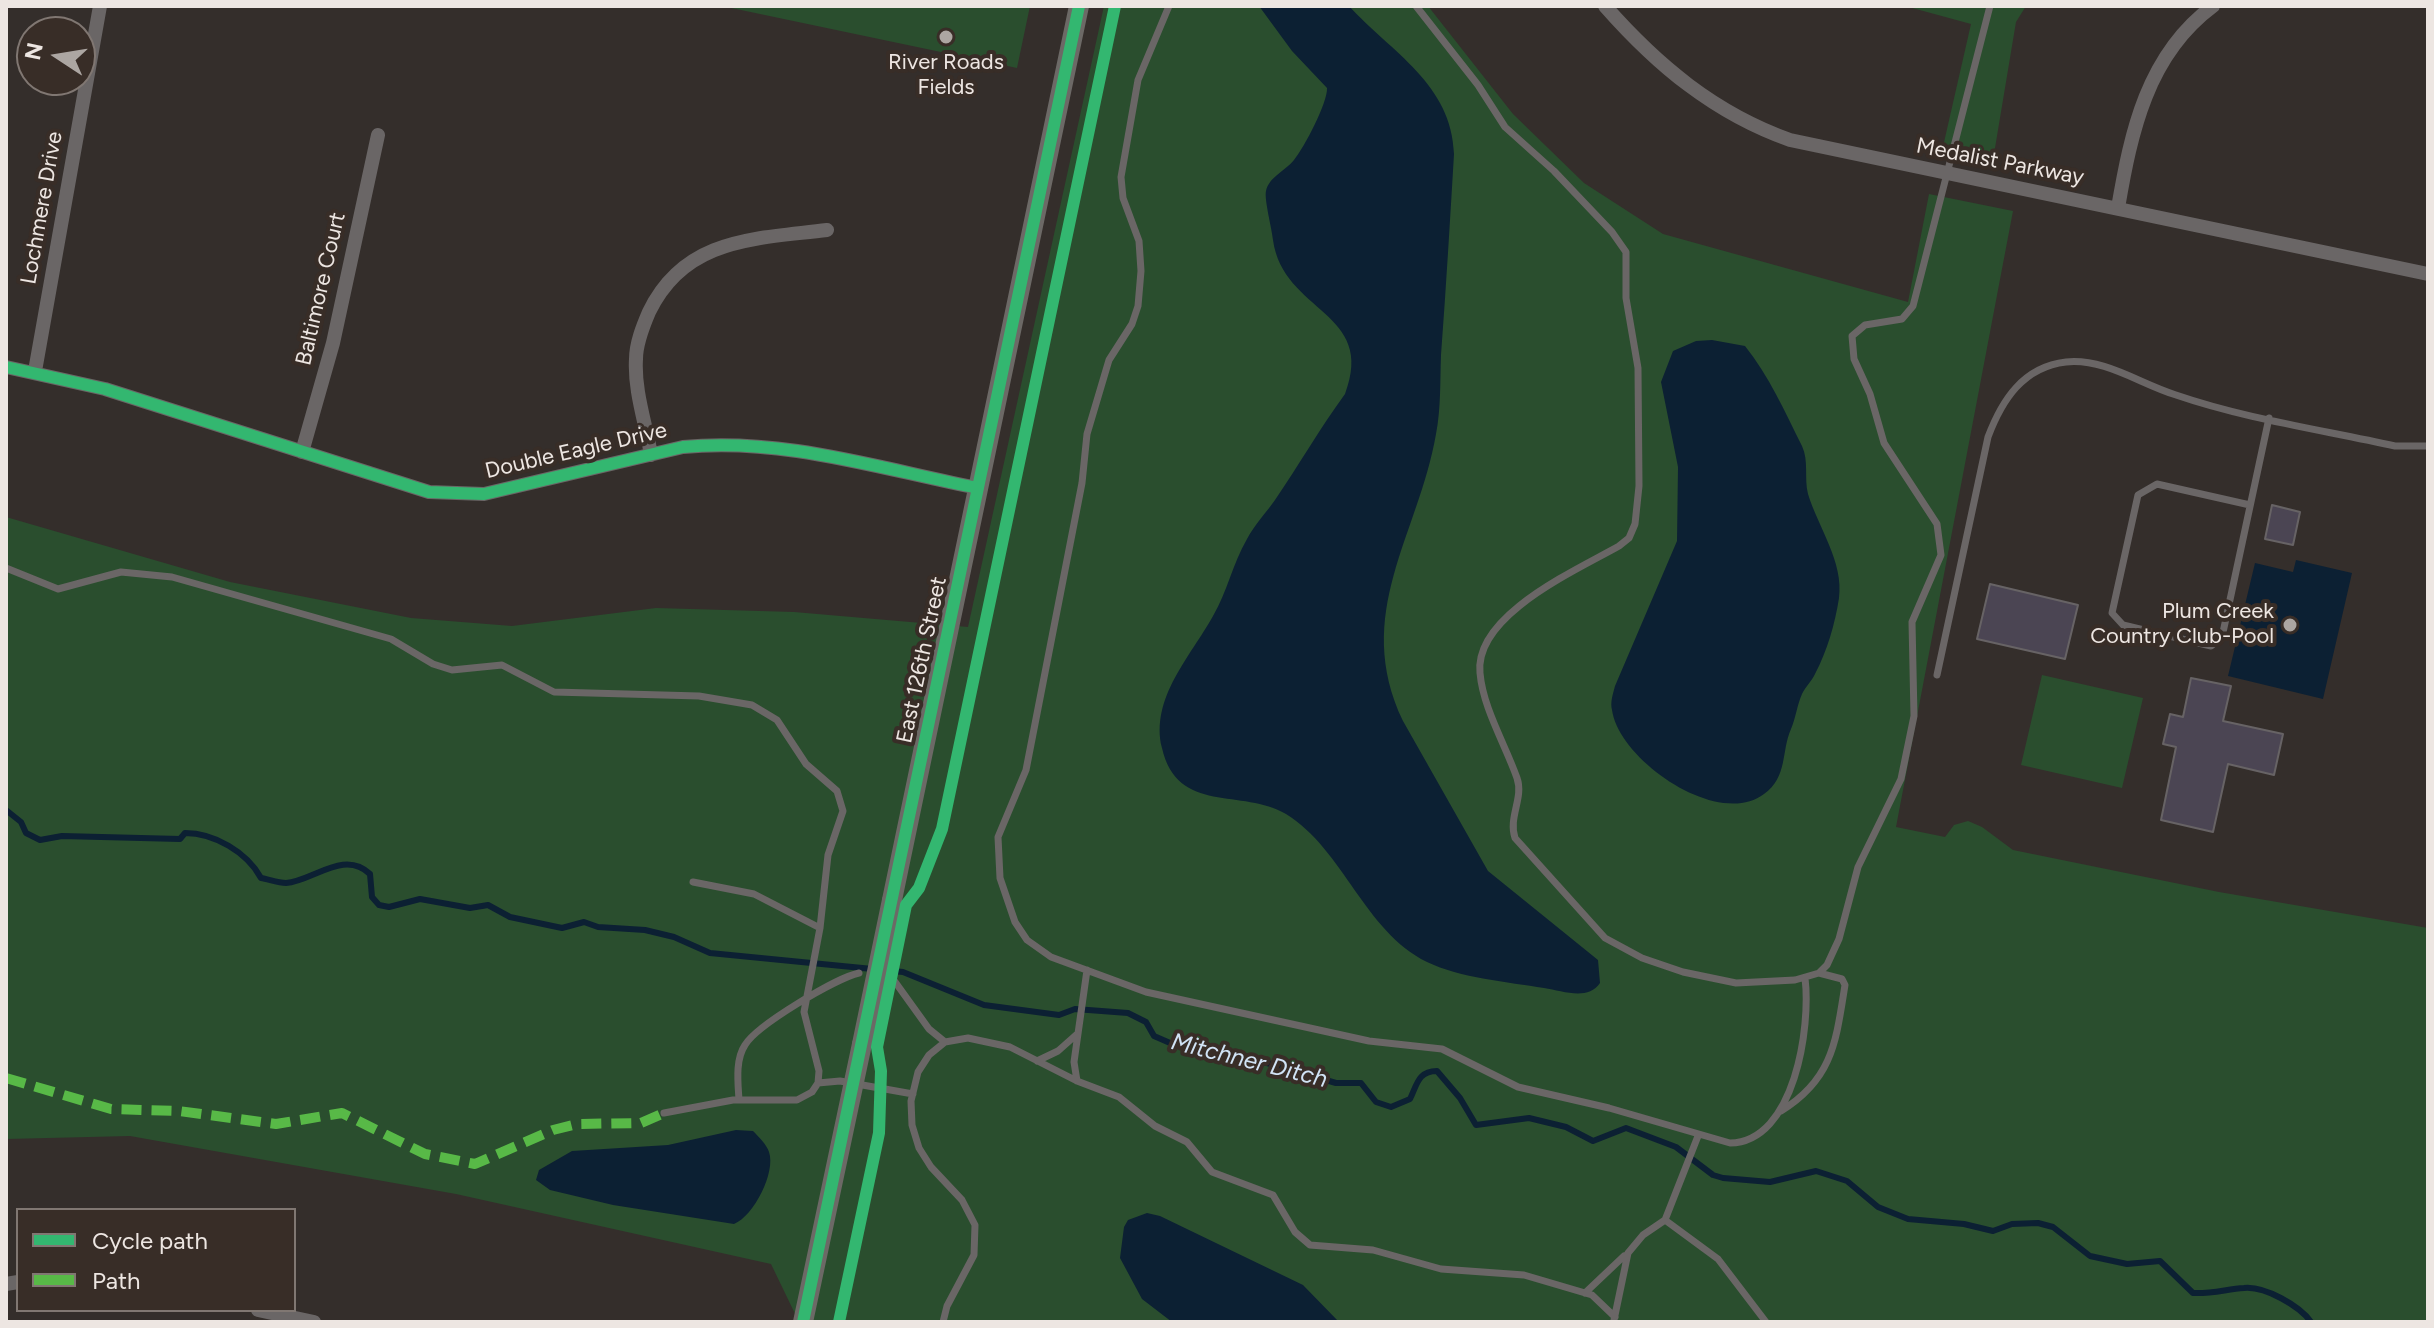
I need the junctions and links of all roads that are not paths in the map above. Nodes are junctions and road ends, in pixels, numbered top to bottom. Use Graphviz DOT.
graph roads {
  1 [pos="100,6"];
  2 [pos="1079,6"];
  3 [pos="1169,6"];
  4 [pos="1416,6"];
  5 [pos="1605,6"];
  6 [pos="1990,6"];
  7 [pos="2213,6"];
  8 [pos="378,135"];
  9 [pos="1946,174"];
  10 [pos="2118,208"];
  11 [pos="827,230"];
  12 [pos="2428,274"];
  13 [pos="6,367"];
  14 [pos="35,371"];
  15 [pos="2269,418"];
  16 [pos="2428,446"];
  17 [pos="302,452"];
  18 [pos="651,455"];
  19 [pos="978,488"];
  20 [pos="2250,505"];
  21 [pos="6,568"];
  22 [pos="1937,675"];
  23 [pos="693,882"];
  24 [pos="820,928"];
  25 [pos="1087,970"];
  26 [pos="859,973"];
  27 [pos="1819,973"];
  28 [pos="1805,978"];
  29 [pos="893,979"];
  30 [pos="806,1000"];
  31 [pos="1078,1033"];
  32 [pos="945,1042"];
  33 [pos="1037,1061"];
  34 [pos="1077,1081"];
  35 [pos="818,1083"];
  36 [pos="854,1083"];
  37 [pos="913,1094"];
  38 [pos="739,1100"];
  39 [pos="664,1113"];
  40 [pos="1776,1114"];
  41 [pos="1698,1136"];
  42 [pos="1665,1220"];
  43 [pos="1628,1253"];
  44 [pos="1585,1293"];
  45 [pos="267,1312"];
  46 [pos="1614,1320"];
  47 [pos="314,1322"];
  48 [pos="803,1322"];
  49 [pos="943,1322"];
  50 [pos="1766,1322"];
  1 -- 14 [label="street, Lochmere Drive"];
  2 -- 19 [label="street, East 126th Street"];
  3 -- 25 [label="lane"];
  4 -- 28 [label="lane"];
  5 -- 9 [label="street, Medalist Parkway"];
  6 -- 9 [label="lane"];
  7 -- 10 [label="street"];
  8 -- 17 [label="street, Baltimore Court"];
  9 -- 10 [label="street, Medalist Parkway"];
  9 -- 27 [label="lane"];
  10 -- 12 [label="street, Medalist Parkway"];
  11 -- 18 [label="street"];
  13 -- 14 [label="street, Double Eagle Drive"];
  14 -- 17 [label="street, Double Eagle Drive"];
  15 -- 16 [label="lane"];
  15 -- 20 [label="lane"];
  15 -- 22 [label="lane"];
  17 -- 18 [label="street, Double Eagle Drive"];
  18 -- 19 [label="street, Double Eagle Drive"];
  19 -- 36 [label="street, East 126th Street, bridge"];
  20 -- 20 [label="lane"];
  21 -- 24 [label="lane"];
  23 -- 24 [label="lane"];
  24 -- 30 [label="lane"];
  25 -- 31 [label="lane"];
  25 -- 41 [label="lane"];
  26 -- 30 [label="lane"];
  27 -- 28 [label="lane"];
  27 -- 40 [label="lane"];
  28 -- 40 [label="lane"];
  29 -- 32 [label="lane"];
  30 -- 35 [label="lane"];
  30 -- 38 [label="lane"];
  31 -- 33 [label="lane"];
  31 -- 34 [label="lane"];
  32 -- 33 [label="lane"];
  32 -- 37 [label="lane"];
  33 -- 34 [label="lane"];
  34 -- 44 [label="lane"];
  35 -- 36 [label="lane"];
  35 -- 38 [label="lane"];
  36 -- 37 [label="lane"];
  36 -- 48 [label="street, East 126th Street"];
  37 -- 49 [label="lane"];
  38 -- 39 [label="lane"];
  40 -- 41 [label="lane"];
  41 -- 42 [label="lane"];
  42 -- 43 [label="lane"];
  42 -- 50 [label="lane"];
  43 -- 44 [label="lane"];
  43 -- 46 [label="lane"];
  44 -- 46 [label="lane"];
  45 -- 47 [label="street"];
}
